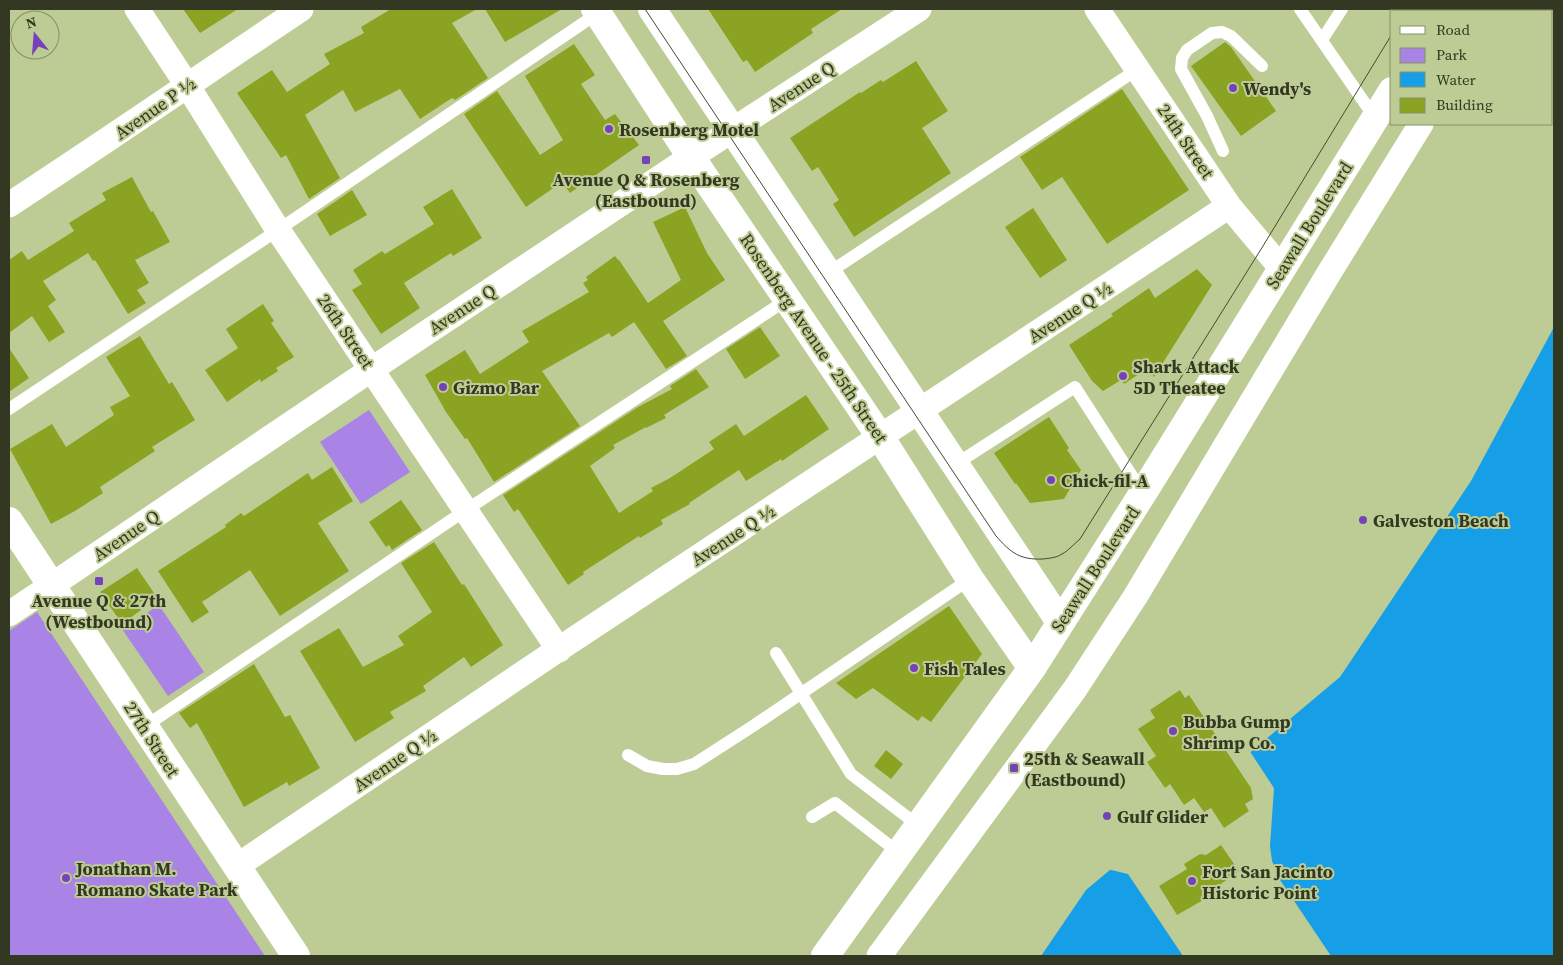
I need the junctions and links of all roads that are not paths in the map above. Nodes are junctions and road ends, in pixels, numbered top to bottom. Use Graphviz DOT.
graph roads {
  1 [pos="137,9"];
  2 [pos="301,9"];
  3 [pos="652,9"];
  4 [pos="919,9"];
  5 [pos="1097,9"];
  6 [pos="1300,9"];
  7 [pos="1342,9"];
  8 [pos="597,11"];
  9 [pos="1322,40"];
  10 [pos="1262,66"];
  11 [pos="1138,69"];
  12 [pos="187,85"];
  13 [pos="1390,95"];
  14 [pos="1376,118"];
  15 [pos="1420,125"];
  16 [pos="734,130"];
  17 [pos="1223,151"];
  18 [pos="691,157"];
  19 [pos="9,205"];
  20 [pos="1230,206"];
  21 [pos="278,230"];
  22 [pos="1282,269"];
  23 [pos="828,273"];
  24 [pos="788,299"];
  25 [pos="372,369"];
  26 [pos="9,409"];
  27 [pos="920,411"];
  28 [pos="881,438"];
  29 [pos="956,464"];
  30 [pos="1143,494"];
  31 [pos="466,510"];
  32 [pos="9,521"];
  33 [pos="970,579"];
  34 [pos="51,585"];
  35 [pos="9,614"];
  36 [pos="1060,622"];
  37 [pos="559,650"];
  38 [pos="776,654"];
  39 [pos="1032,668"];
  40 [pos="800,694"];
  41 [pos="144,726"];
  42 [pos="628,755"];
  43 [pos="812,817"];
  44 [pos="919,826"];
  45 [pos="899,854"];
  46 [pos="237,866"];
  47 [pos="296,956"];
  48 [pos="825,956"];
  49 [pos="879,956"];
  1 -- 12 [label="street, 26th Street"];
  2 -- 12 [label="street, Avenue P ½"];
  3 -- 16 [label="main road"];
  4 -- 16 [label="street, Avenue Q"];
  5 -- 11 [label="street, 24th Street"];
  6 -- 9 [label="lane"];
  7 -- 9 [label="lane"];
  8 -- 18 [label="main road, Rosenberg Avenue - 25th Street"];
  8 -- 21 [label="lane"];
  9 -- 14 [label="lane"];
  10 -- 17 [label="lane"];
  11 -- 20 [label="street, 24th Street"];
  11 -- 23 [label="lane"];
  12 -- 19 [label="street, Avenue P ½"];
  12 -- 21 [label="street, 26th Street"];
  13 -- 14 [label="main road, Seawall Boulevard"];
  14 -- 22 [label="main road, Seawall Boulevard"];
  15 -- 49 [label="street"];
  16 -- 18 [label="street, Avenue Q"];
  16 -- 23 [label="main road"];
  18 -- 24 [label="main road, Rosenberg Avenue - 25th Street"];
  18 -- 25 [label="street, Avenue Q"];
  20 -- 22 [label="street, 24th Street"];
  20 -- 27 [label="street, Avenue Q ½"];
  21 -- 25 [label="street, 26th Street"];
  21 -- 26 [label="lane"];
  22 -- 30 [label="main road, Seawall Boulevard"];
  23 -- 27 [label="main road"];
  24 -- 28 [label="main road, Rosenberg Avenue - 25th Street"];
  24 -- 31 [label="lane"];
  25 -- 31 [label="street, 26th Street"];
  25 -- 34 [label="street, Avenue Q"];
  27 -- 28 [label="street, Avenue Q ½"];
  27 -- 29 [label="main road"];
  28 -- 33 [label="main road, Rosenberg Avenue - 25th Street"];
  28 -- 37 [label="street, Avenue Q ½"];
  29 -- 30 [label="lane"];
  29 -- 36 [label="main road"];
  30 -- 36 [label="main road, Seawall Boulevard"];
  31 -- 37 [label="street, 26th Street"];
  31 -- 41 [label="lane"];
  32 -- 34 [label="main road, 27th Street"];
  33 -- 39 [label="main road, Rosenberg Avenue - 25th Street"];
  33 -- 40 [label="lane"];
  34 -- 35 [label="street, Avenue Q"];
  34 -- 41 [label="main road, 27th Street"];
  36 -- 39 [label="main road, Seawall Boulevard"];
  37 -- 46 [label="street, Avenue Q ½"];
  38 -- 40 [label="lane"];
  39 -- 44 [label="main road, Seawall Boulevard"];
  40 -- 42 [label="lane"];
  40 -- 44 [label="lane"];
  41 -- 46 [label="main road, 27th Street"];
  43 -- 45 [label="lane"];
  44 -- 45 [label="main road, Seawall Boulevard"];
  45 -- 48 [label="main road, Seawall Boulevard"];
  46 -- 47 [label="main road, 27th Street"];
}
